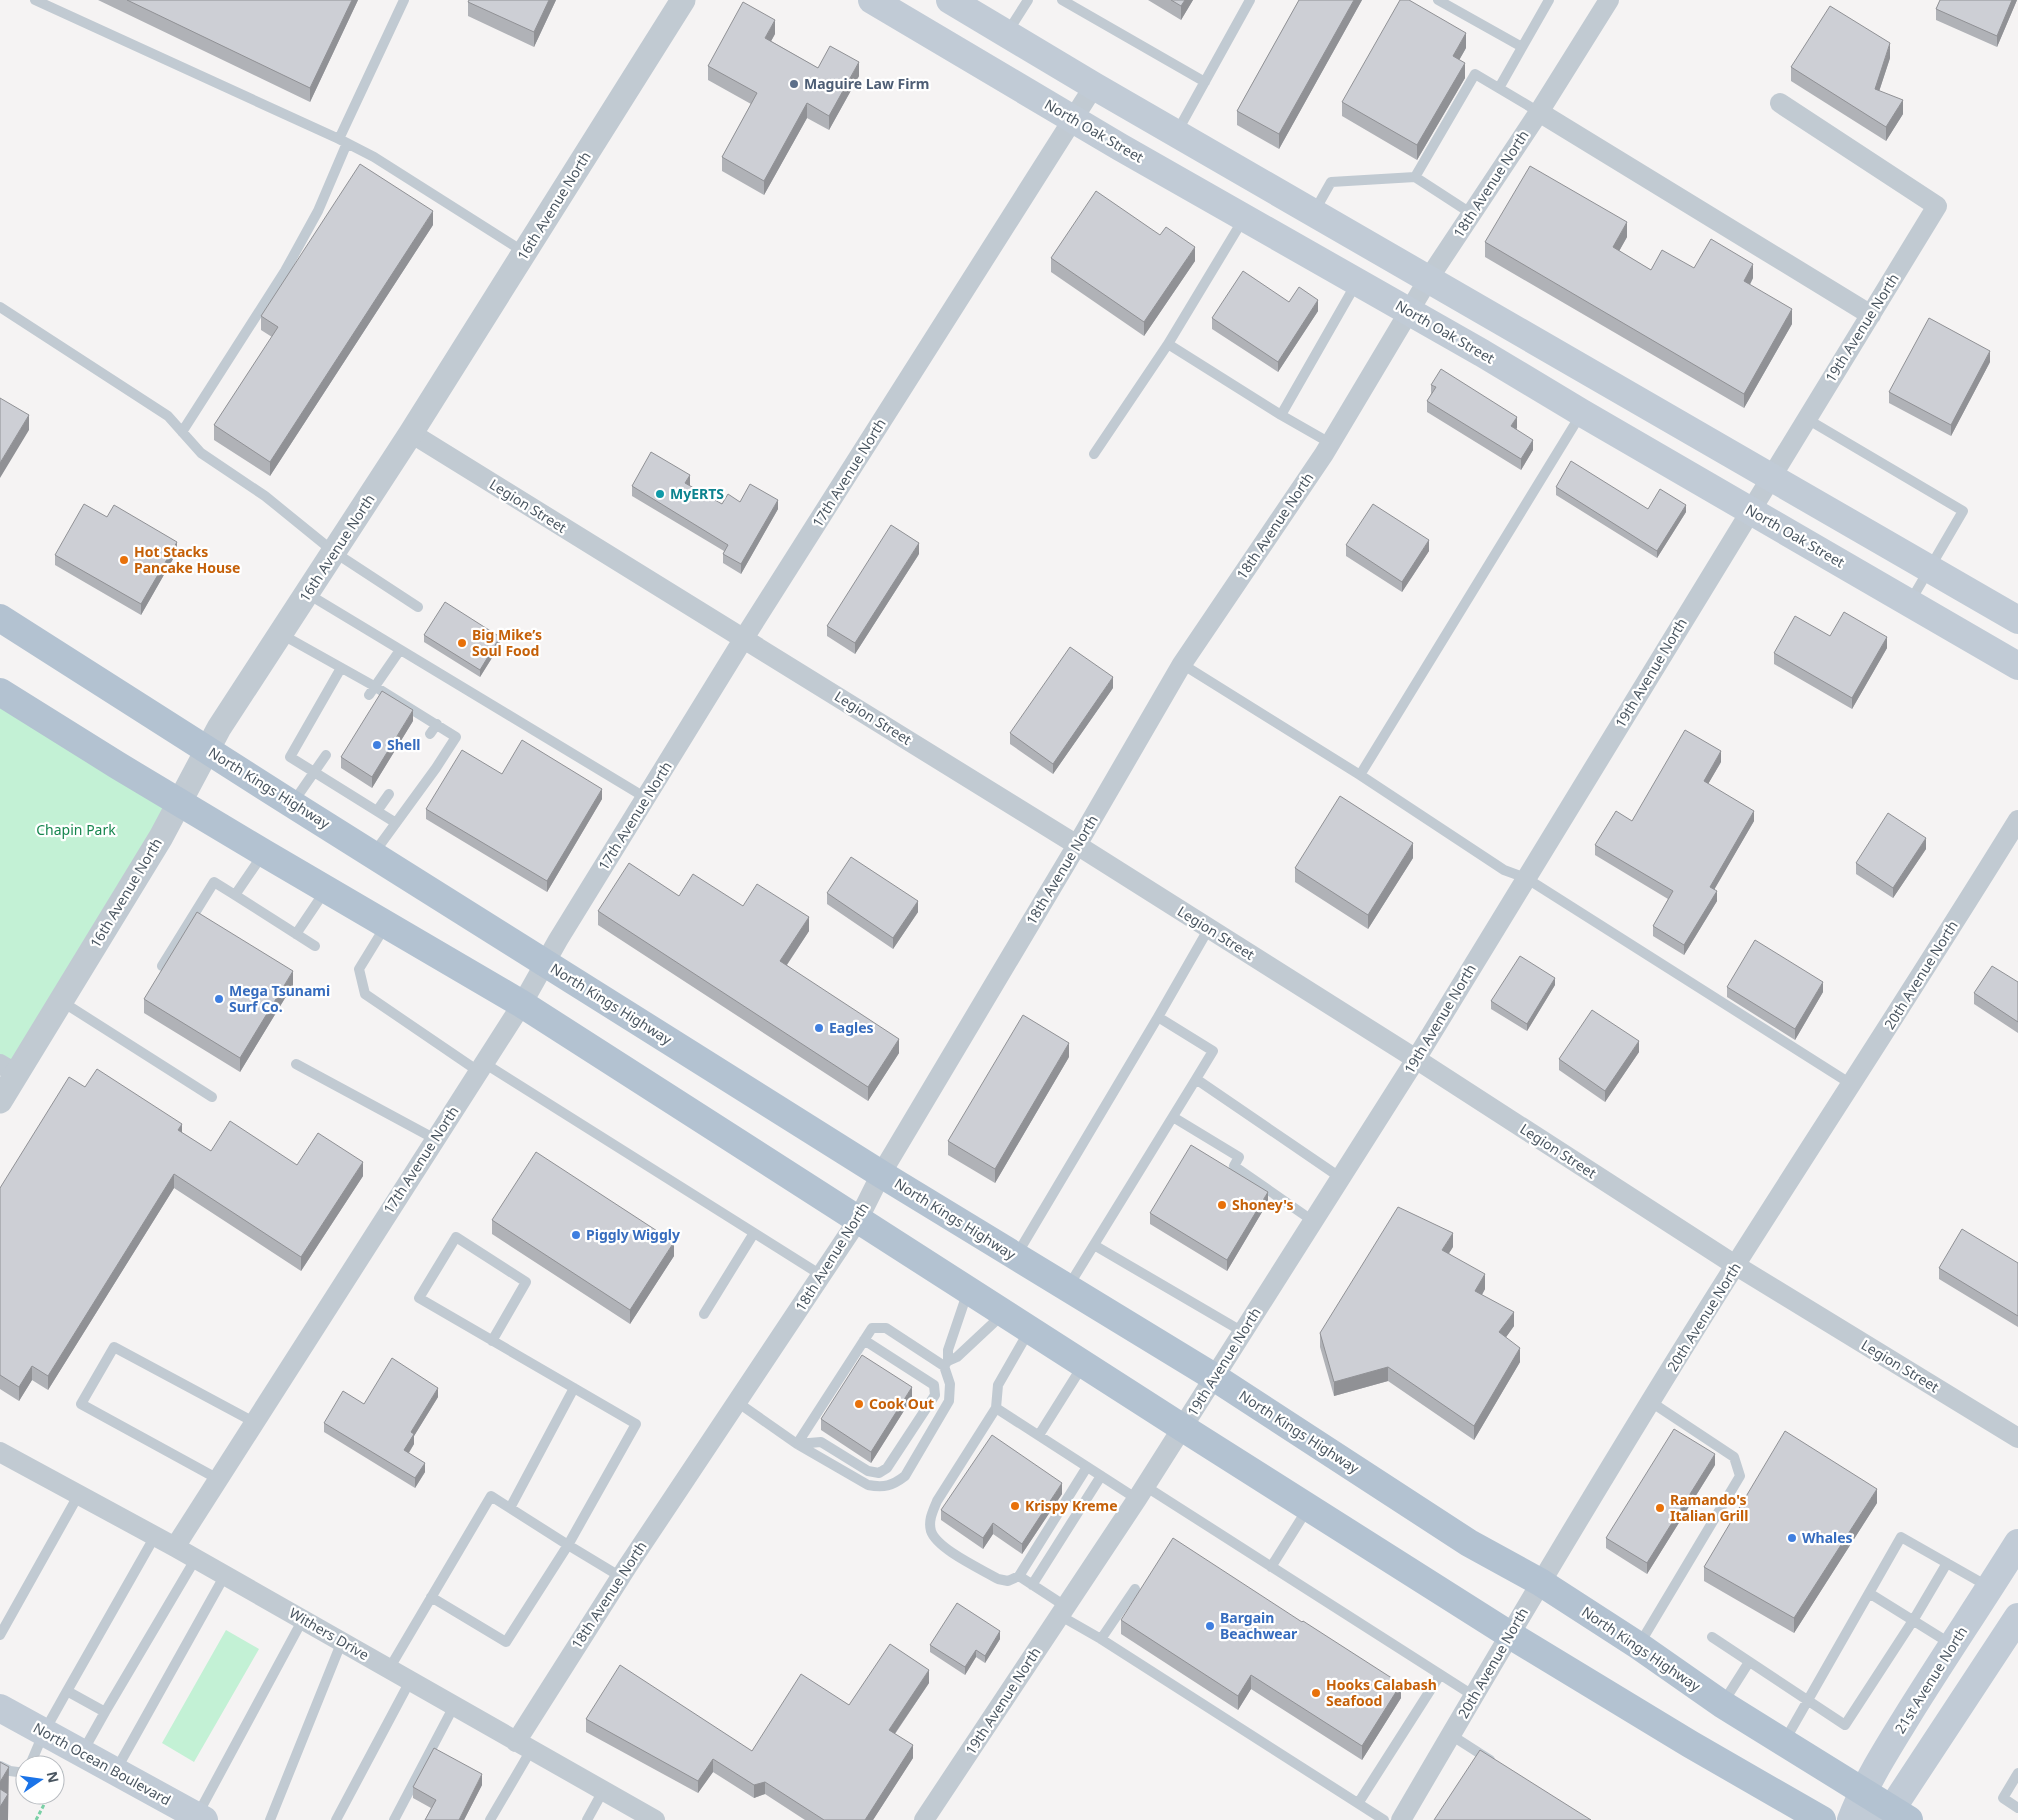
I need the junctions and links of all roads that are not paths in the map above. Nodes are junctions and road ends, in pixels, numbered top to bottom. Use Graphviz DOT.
graph roads {
  1 [pos="35,0"];
  2 [pos="404,0"];
  3 [pos="684,0"];
  4 [pos="872,0"];
  5 [pos="950,0"];
  6 [pos="1028,0"];
  7 [pos="1062,0"];
  8 [pos="1250,0"];
  9 [pos="1438,0"];
  10 [pos="1550,0"];
  11 [pos="1609,0"];
  12 [pos="1007,34"];
  13 [pos="1522,47"];
  14 [pos="1204,82"];
  15 [pos="1094,86"];
  16 [pos="1499,88"];
  17 [pos="1780,103"];
  18 [pos="1539,112"];
  19 [pos="1073,119"];
  20 [pos="1177,133"];
  21 [pos="343,141"];
  22 [pos="1415,177"];
  23 [pos="1314,212"];
  24 [pos="1472,214"];
  25 [pos="1245,218"];
  26 [pos="525,253"];
  27 [pos="1429,278"];
  28 [pos="1357,282"];
  29 [pos="0,307"];
  30 [pos="1409,312"];
  31 [pos="1871,315"];
  32 [pos="1168,344"];
  33 [pos="1582,413"];
  34 [pos="1281,415"];
  35 [pos="1806,419"];
  36 [pos="182,432"];
  37 [pos="411,434"];
  38 [pos="1330,443"];
  39 [pos="1094,454"];
  40 [pos="1771,476"];
  41 [pos="1751,510"];
  42 [pos="334,552"];
  43 [pos="1930,569"];
  44 [pos="308,594"];
  45 [pos="1910,603"];
  46 [pos="418,607"];
  47 [pos="0,618"];
  48 [pos="2018,620"];
  49 [pos="280,633"];
  50 [pos="744,638"];
  51 [pos="400,650"];
  52 [pos="1182,664"];
  53 [pos="2018,666"];
  54 [pos="341,668"];
  55 [pos="372,690"];
  56 [pos="0,692"];
  57 [pos="437,724"];
  58 [pos="430,734"];
  59 [pos="208,750"];
  60 [pos="326,755"];
  61 [pos="314,773"];
  62 [pos="1360,775"];
  63 [pos="389,794"];
  64 [pos="646,798"];
  65 [pos="180,803"];
  66 [pos="292,804"];
  67 [pos="377,811"];
  68 [pos="2018,820"];
  69 [pos="396,823"];
  70 [pos="1077,845"];
  71 [pos="264,853"];
  72 [pos="372,854"];
  73 [pos="1526,878"];
  74 [pos="326,890"];
  75 [pos="235,895"];
  76 [pos="386,924"];
  77 [pos="1209,928"];
  78 [pos="296,934"];
  79 [pos="315,946"];
  80 [pos="545,962"];
  81 [pos="162,966"];
  82 [pos="61,1001"];
  83 [pos="522,1004"];
  84 [pos="1158,1017"];
  85 [pos="1416,1059"];
  86 [pos="296,1064"];
  87 [pos="481,1067"];
  88 [pos="8,1069"];
  89 [pos="1196,1079"];
  90 [pos="1852,1084"];
  91 [pos="212,1096"];
  92 [pos="0,1101"];
  93 [pos="1173,1117"];
  94 [pos="435,1139"];
  95 [pos="881,1174"];
  96 [pos="1341,1178"];
  97 [pos="858,1220"];
  98 [pos="1313,1221"];
  99 [pos="754,1233"];
  100 [pos="1094,1245"];
  101 [pos="1016,1256"];
  102 [pos="1735,1265"];
  103 [pos="821,1275"];
  104 [pos="1067,1288"];
  105 [pos="968,1290"];
  106 [pos="1004,1313"];
  107 [pos="704,1314"];
  108 [pos="1030,1330"];
  109 [pos="1243,1332"];
  110 [pos="864,1340"];
  111 [pos="492,1341"];
  112 [pos="946,1363"];
  113 [pos="1084,1364"];
  114 [pos="1214,1378"];
  115 [pos="574,1388"];
  116 [pos="737,1402"];
  117 [pos="1651,1402"];
  118 [pos="996,1408"];
  119 [pos="254,1422"];
  120 [pos="1183,1428"];
  121 [pos="1039,1435"];
  122 [pos="2018,1438"];
  123 [pos="797,1444"];
  124 [pos="0,1452"];
  125 [pos="1087,1467"];
  126 [pos="1101,1476"];
  127 [pos="218,1479"];
  128 [pos="1141,1493"];
  129 [pos="79,1494"];
  130 [pos="1308,1507"];
  131 [pos="510,1508"];
  132 [pos="155,1536"];
  133 [pos="2018,1544"];
  134 [pos="568,1545"];
  135 [pos="176,1547"];
  136 [pos="196,1558"];
  137 [pos="1946,1563"];
  138 [pos="1271,1567"];
  139 [pos="226,1575"];
  140 [pos="1019,1576"];
  141 [pos="620,1577"];
  142 [pos="1540,1582"];
  143 [pos="1032,1585"];
  144 [pos="1990,1588"];
  145 [pos="1136,1589"];
  146 [pos="1870,1593"];
  147 [pos="431,1598"];
  148 [pos="1062,1611"];
  149 [pos="2018,1617"];
  150 [pos="303,1619"];
  151 [pos="1914,1619"];
  152 [pos="0,1635"];
  153 [pos="1510,1635"];
  154 [pos="1646,1635"];
  155 [pos="1712,1637"];
  156 [pos="1101,1638"];
  157 [pos="342,1641"];
  158 [pos="1952,1644"];
  159 [pos="1749,1662"];
  160 [pos="389,1669"];
  161 [pos="1440,1675"];
  162 [pos="410,1681"];
  163 [pos="67,1691"];
  164 [pos="1474,1696"];
  165 [pos="1808,1700"];
  166 [pos="1722,1704"];
  167 [pos="454,1706"];
  168 [pos="0,1708"];
  169 [pos="105,1712"];
  170 [pos="44,1732"];
  171 [pos="1451,1735"];
  172 [pos="1784,1742"];
  173 [pos="523,1746"];
  174 [pos="34,1755"];
  175 [pos="72,1761"];
  176 [pos="1499,1765"];
  177 [pos="0,1766"];
  178 [pos="115,1771"];
  179 [pos="15,1772"];
  180 [pos="2018,1773"];
  181 [pos="1862,1790"];
  182 [pos="603,1791"];
  183 [pos="1359,1802"];
  184 [pos="2018,1808"];
  185 [pos="1891,1817"];
  186 [pos="201,1818"];
  187 [pos="270,1820"];
  188 [pos="336,1820"];
  189 [pos="394,1820"];
  190 [pos="490,1820"];
  191 [pos="587,1820"];
  192 [pos="655,1820"];
  193 [pos="924,1820"];
  194 [pos="1384,1820"];
  195 [pos="1400,1820"];
  196 [pos="1822,1820"];
  197 [pos="1850,1820"];
  1 -- 21 [label="lane"];
  2 -- 21 [label="lane"];
  3 -- 26 [label="street, 16th Avenue North"];
  4 -- 19 [label="main road, North Oak Street"];
  5 -- 12 [label="main road"];
  6 -- 12 [label="lane"];
  7 -- 14 [label="lane"];
  8 -- 14 [label="lane"];
  9 -- 13 [label="lane"];
  10 -- 13 [label="lane"];
  11 -- 18 [label="street, 18th Avenue North"];
  12 -- 15 [label="main road"];
  13 -- 16 [label="lane"];
  14 -- 20 [label="lane"];
  15 -- 19 [label="street, 17th Avenue North"];
  15 -- 20 [label="main road"];
  16 -- 18 [label="lane"];
  16 -- 22 [label="lane"];
  17 -- 31 [label="street, 19th Avenue North"];
  18 -- 24 [label="street, 18th Avenue North"];
  18 -- 31 [label="street"];
  19 -- 25 [label="main road, North Oak Street"];
  19 -- 50 [label="street, 17th Avenue North"];
  20 -- 23 [label="main road"];
  21 -- 26 [label="lane"];
  21 -- 36 [label="lane"];
  22 -- 23 [label="lane"];
  22 -- 24 [label="lane"];
  23 -- 27 [label="main road"];
  24 -- 27 [label="street, 18th Avenue North"];
  25 -- 28 [label="main road, North Oak Street"];
  25 -- 32 [label="lane"];
  26 -- 37 [label="street, 16th Avenue North"];
  27 -- 30 [label="street, 18th Avenue North"];
  27 -- 40 [label="main road"];
  28 -- 30 [label="main road, North Oak Street"];
  28 -- 34 [label="lane"];
  29 -- 36 [label="lane"];
  30 -- 33 [label="main road, North Oak Street"];
  30 -- 38 [label="street, 18th Avenue North"];
  31 -- 35 [label="street, 19th Avenue North"];
  32 -- 34 [label="lane"];
  32 -- 39 [label="lane"];
  33 -- 41 [label="main road, North Oak Street"];
  33 -- 62 [label="lane"];
  34 -- 38 [label="lane"];
  35 -- 40 [label="street, 19th Avenue North"];
  35 -- 43 [label="lane"];
  36 -- 42 [label="lane"];
  37 -- 42 [label="street, 16th Avenue North"];
  37 -- 50 [label="street, Legion Street"];
  38 -- 52 [label="street, 18th Avenue North"];
  40 -- 41 [label="street, 19th Avenue North"];
  40 -- 43 [label="main road"];
  41 -- 45 [label="main road, North Oak Street"];
  41 -- 73 [label="street, 19th Avenue North"];
  42 -- 44 [label="street, 16th Avenue North"];
  42 -- 46 [label="lane"];
  43 -- 45 [label="lane"];
  43 -- 48 [label="main road"];
  44 -- 49 [label="street, 16th Avenue North"];
  44 -- 51 [label="lane"];
  45 -- 53 [label="main road, North Oak Street"];
  47 -- 59 [label="main road, North Kings Highway"];
  49 -- 54 [label="lane"];
  49 -- 59 [label="street, 16th Avenue North"];
  50 -- 64 [label="street, 17th Avenue North"];
  50 -- 70 [label="street, Legion Street"];
  51 -- 55 [label="lane"];
  51 -- 64 [label="lane"];
  52 -- 62 [label="lane"];
  52 -- 70 [label="street, 18th Avenue North"];
  54 -- 55 [label="lane"];
  54 -- 61 [label="lane"];
  55 -- 57 [label="lane"];
  56 -- 65 [label="main road"];
  57 -- 58 [label="lane"];
  57 -- 69 [label="lane"];
  59 -- 65 [label="street, 16th Avenue North"];
  59 -- 66 [label="main road, North Kings Highway"];
  60 -- 61 [label="lane"];
  61 -- 66 [label="lane"];
  61 -- 67 [label="lane"];
  62 -- 73 [label="lane"];
  63 -- 67 [label="lane"];
  64 -- 80 [label="street, 17th Avenue North"];
  65 -- 71 [label="main road"];
  65 -- 82 [label="street, 16th Avenue North"];
  66 -- 72 [label="main road, North Kings Highway"];
  67 -- 69 [label="lane"];
  68 -- 90 [label="street, 20th Avenue North"];
  69 -- 72 [label="lane"];
  70 -- 77 [label="street, Legion Street"];
  70 -- 95 [label="street, 18th Avenue North"];
  71 -- 74 [label="main road"];
  71 -- 75 [label="lane"];
  72 -- 80 [label="main road, North Kings Highway"];
  73 -- 85 [label="street, 19th Avenue North"];
  73 -- 90 [label="lane"];
  74 -- 76 [label="main road"];
  74 -- 78 [label="lane"];
  75 -- 78 [label="lane"];
  75 -- 81 [label="lane"];
  76 -- 83 [label="main road"];
  76 -- 87 [label="lane"];
  77 -- 84 [label="lane"];
  77 -- 85 [label="street, Legion Street"];
  78 -- 79 [label="lane"];
  80 -- 83 [label="street, 17th Avenue North"];
  80 -- 95 [label="main road, North Kings Highway"];
  82 -- 88 [label="street, 16th Avenue North"];
  82 -- 91 [label="lane"];
  83 -- 87 [label="street, 17th Avenue North"];
  83 -- 97 [label="main road"];
  84 -- 89 [label="lane"];
  84 -- 101 [label="lane"];
  85 -- 96 [label="street, 19th Avenue North"];
  85 -- 102 [label="street, Legion Street"];
  86 -- 94 [label="lane"];
  87 -- 94 [label="street, 17th Avenue North"];
  87 -- 99 [label="lane"];
  88 -- 92 [label="street, 16th Avenue North"];
  89 -- 93 [label="lane"];
  89 -- 96 [label="lane"];
  90 -- 102 [label="street, 20th Avenue North"];
  93 -- 98 [label="lane"];
  93 -- 100 [label="lane"];
  94 -- 119 [label="street, 17th Avenue North"];
  95 -- 97 [label="street, 18th Avenue North"];
  95 -- 101 [label="main road, North Kings Highway"];
  96 -- 98 [label="street, 19th Avenue North"];
  97 -- 103 [label="street, 18th Avenue North"];
  97 -- 105 [label="main road"];
  98 -- 109 [label="street, 19th Avenue North"];
  99 -- 103 [label="lane"];
  99 -- 107 [label="lane"];
  100 -- 104 [label="lane"];
  100 -- 109 [label="lane"];
  101 -- 104 [label="main road, North Kings Highway"];
  102 -- 117 [label="street, 20th Avenue North"];
  102 -- 122 [label="street, Legion Street"];
  103 -- 116 [label="street, 18th Avenue North"];
  104 -- 114 [label="main road, North Kings Highway"];
  105 -- 106 [label="main road"];
  105 -- 112 [label="lane"];
  106 -- 108 [label="main road"];
  106 -- 112 [label="lane"];
  108 -- 113 [label="main road"];
  108 -- 118 [label="lane"];
  109 -- 114 [label="street, 19th Avenue North"];
  110 -- 112 [label="lane"];
  110 -- 123 [label="lane"];
  110 -- 123 [label="lane"];
  111 -- 111 [label="lane"];
  111 -- 115 [label="lane"];
  112 -- 123 [label="lane"];
  113 -- 120 [label="main road"];
  113 -- 121 [label="lane"];
  114 -- 120 [label="street, 19th Avenue North"];
  114 -- 142 [label="main road, North Kings Highway"];
  115 -- 131 [label="lane"];
  115 -- 134 [label="lane"];
  116 -- 123 [label="lane"];
  116 -- 141 [label="street, 18th Avenue North"];
  117 -- 142 [label="street, 20th Avenue North"];
  117 -- 154 [label="lane"];
  118 -- 121 [label="lane"];
  118 -- 140 [label="lane"];
  119 -- 127 [label="street, 17th Avenue North"];
  119 -- 127 [label="lane"];
  120 -- 128 [label="street, 19th Avenue North"];
  120 -- 130 [label="main road"];
  121 -- 125 [label="lane"];
  124 -- 129 [label="street, Withers Drive"];
  125 -- 126 [label="lane"];
  125 -- 140 [label="lane"];
  126 -- 128 [label="lane"];
  126 -- 143 [label="lane"];
  127 -- 135 [label="street, 17th Avenue North"];
  128 -- 138 [label="lane"];
  128 -- 148 [label="street, 19th Avenue North"];
  129 -- 132 [label="street, Withers Drive"];
  129 -- 152 [label="lane"];
  130 -- 138 [label="lane"];
  130 -- 153 [label="main road"];
  131 -- 134 [label="lane"];
  131 -- 147 [label="lane"];
  132 -- 135 [label="street, Withers Drive"];
  132 -- 163 [label="lane"];
  133 -- 144 [label="main road, 21st Avenue North"];
  134 -- 141 [label="lane"];
  134 -- 147 [label="lane"];
  135 -- 136 [label="street, Withers Drive"];
  136 -- 139 [label="street, Withers Drive"];
  136 -- 169 [label="lane"];
  137 -- 144 [label="lane"];
  137 -- 146 [label="lane"];
  137 -- 151 [label="lane"];
  138 -- 161 [label="lane"];
  139 -- 150 [label="street, Withers Drive"];
  139 -- 178 [label="lane"];
  140 -- 143 [label="lane"];
  141 -- 173 [label="street, 18th Avenue North"];
  142 -- 153 [label="street, 20th Avenue North"];
  142 -- 154 [label="main road, North Kings Highway"];
  143 -- 148 [label="lane"];
  144 -- 158 [label="main road, 21st Avenue North"];
  145 -- 156 [label="lane"];
  146 -- 151 [label="lane"];
  146 -- 165 [label="lane"];
  147 -- 160 [label="lane"];
  148 -- 156 [label="lane"];
  148 -- 193 [label="street, 19th Avenue North"];
  149 -- 185 [label="main road"];
  150 -- 157 [label="street, Withers Drive"];
  150 -- 186 [label="lane"];
  151 -- 158 [label="lane"];
  151 -- 165 [label="lane"];
  153 -- 164 [label="street, 20th Avenue North"];
  153 -- 196 [label="main road"];
  154 -- 166 [label="main road, North Kings Highway"];
  155 -- 159 [label="lane"];
  156 -- 183 [label="lane"];
  157 -- 160 [label="street, Withers Drive"];
  157 -- 187 [label="lane"];
  158 -- 181 [label="main road, 21st Avenue North"];
  159 -- 165 [label="lane"];
  159 -- 166 [label="lane"];
  160 -- 162 [label="street, Withers Drive"];
  161 -- 164 [label="lane"];
  161 -- 183 [label="lane"];
  162 -- 167 [label="street, Withers Drive"];
  162 -- 188 [label="lane"];
  163 -- 169 [label="lane"];
  163 -- 170 [label="lane"];
  164 -- 171 [label="street, 20th Avenue North"];
  165 -- 172 [label="lane"];
  166 -- 172 [label="main road, North Kings Highway"];
  167 -- 173 [label="street, Withers Drive"];
  167 -- 189 [label="lane"];
  168 -- 170 [label="main road, North Ocean Boulevard"];
  169 -- 175 [label="lane"];
  170 -- 174 [label="lane"];
  170 -- 175 [label="main road, North Ocean Boulevard"];
  171 -- 176 [label="lane"];
  171 -- 195 [label="street, 20th Avenue North"];
  172 -- 181 [label="main road, North Kings Highway"];
  173 -- 182 [label="street, Withers Drive"];
  173 -- 190 [label="lane"];
  175 -- 178 [label="main road, North Ocean Boulevard"];
  177 -- 179 [label="lane"];
  178 -- 186 [label="main road, North Ocean Boulevard"];
  180 -- 184 [label="lane"];
  181 -- 185 [label="main road, North Kings Highway"];
  181 -- 197 [label="main road, 21st Avenue North"];
  182 -- 191 [label="lane"];
  182 -- 192 [label="street, Withers Drive"];
  183 -- 194 [label="lane"];
}
